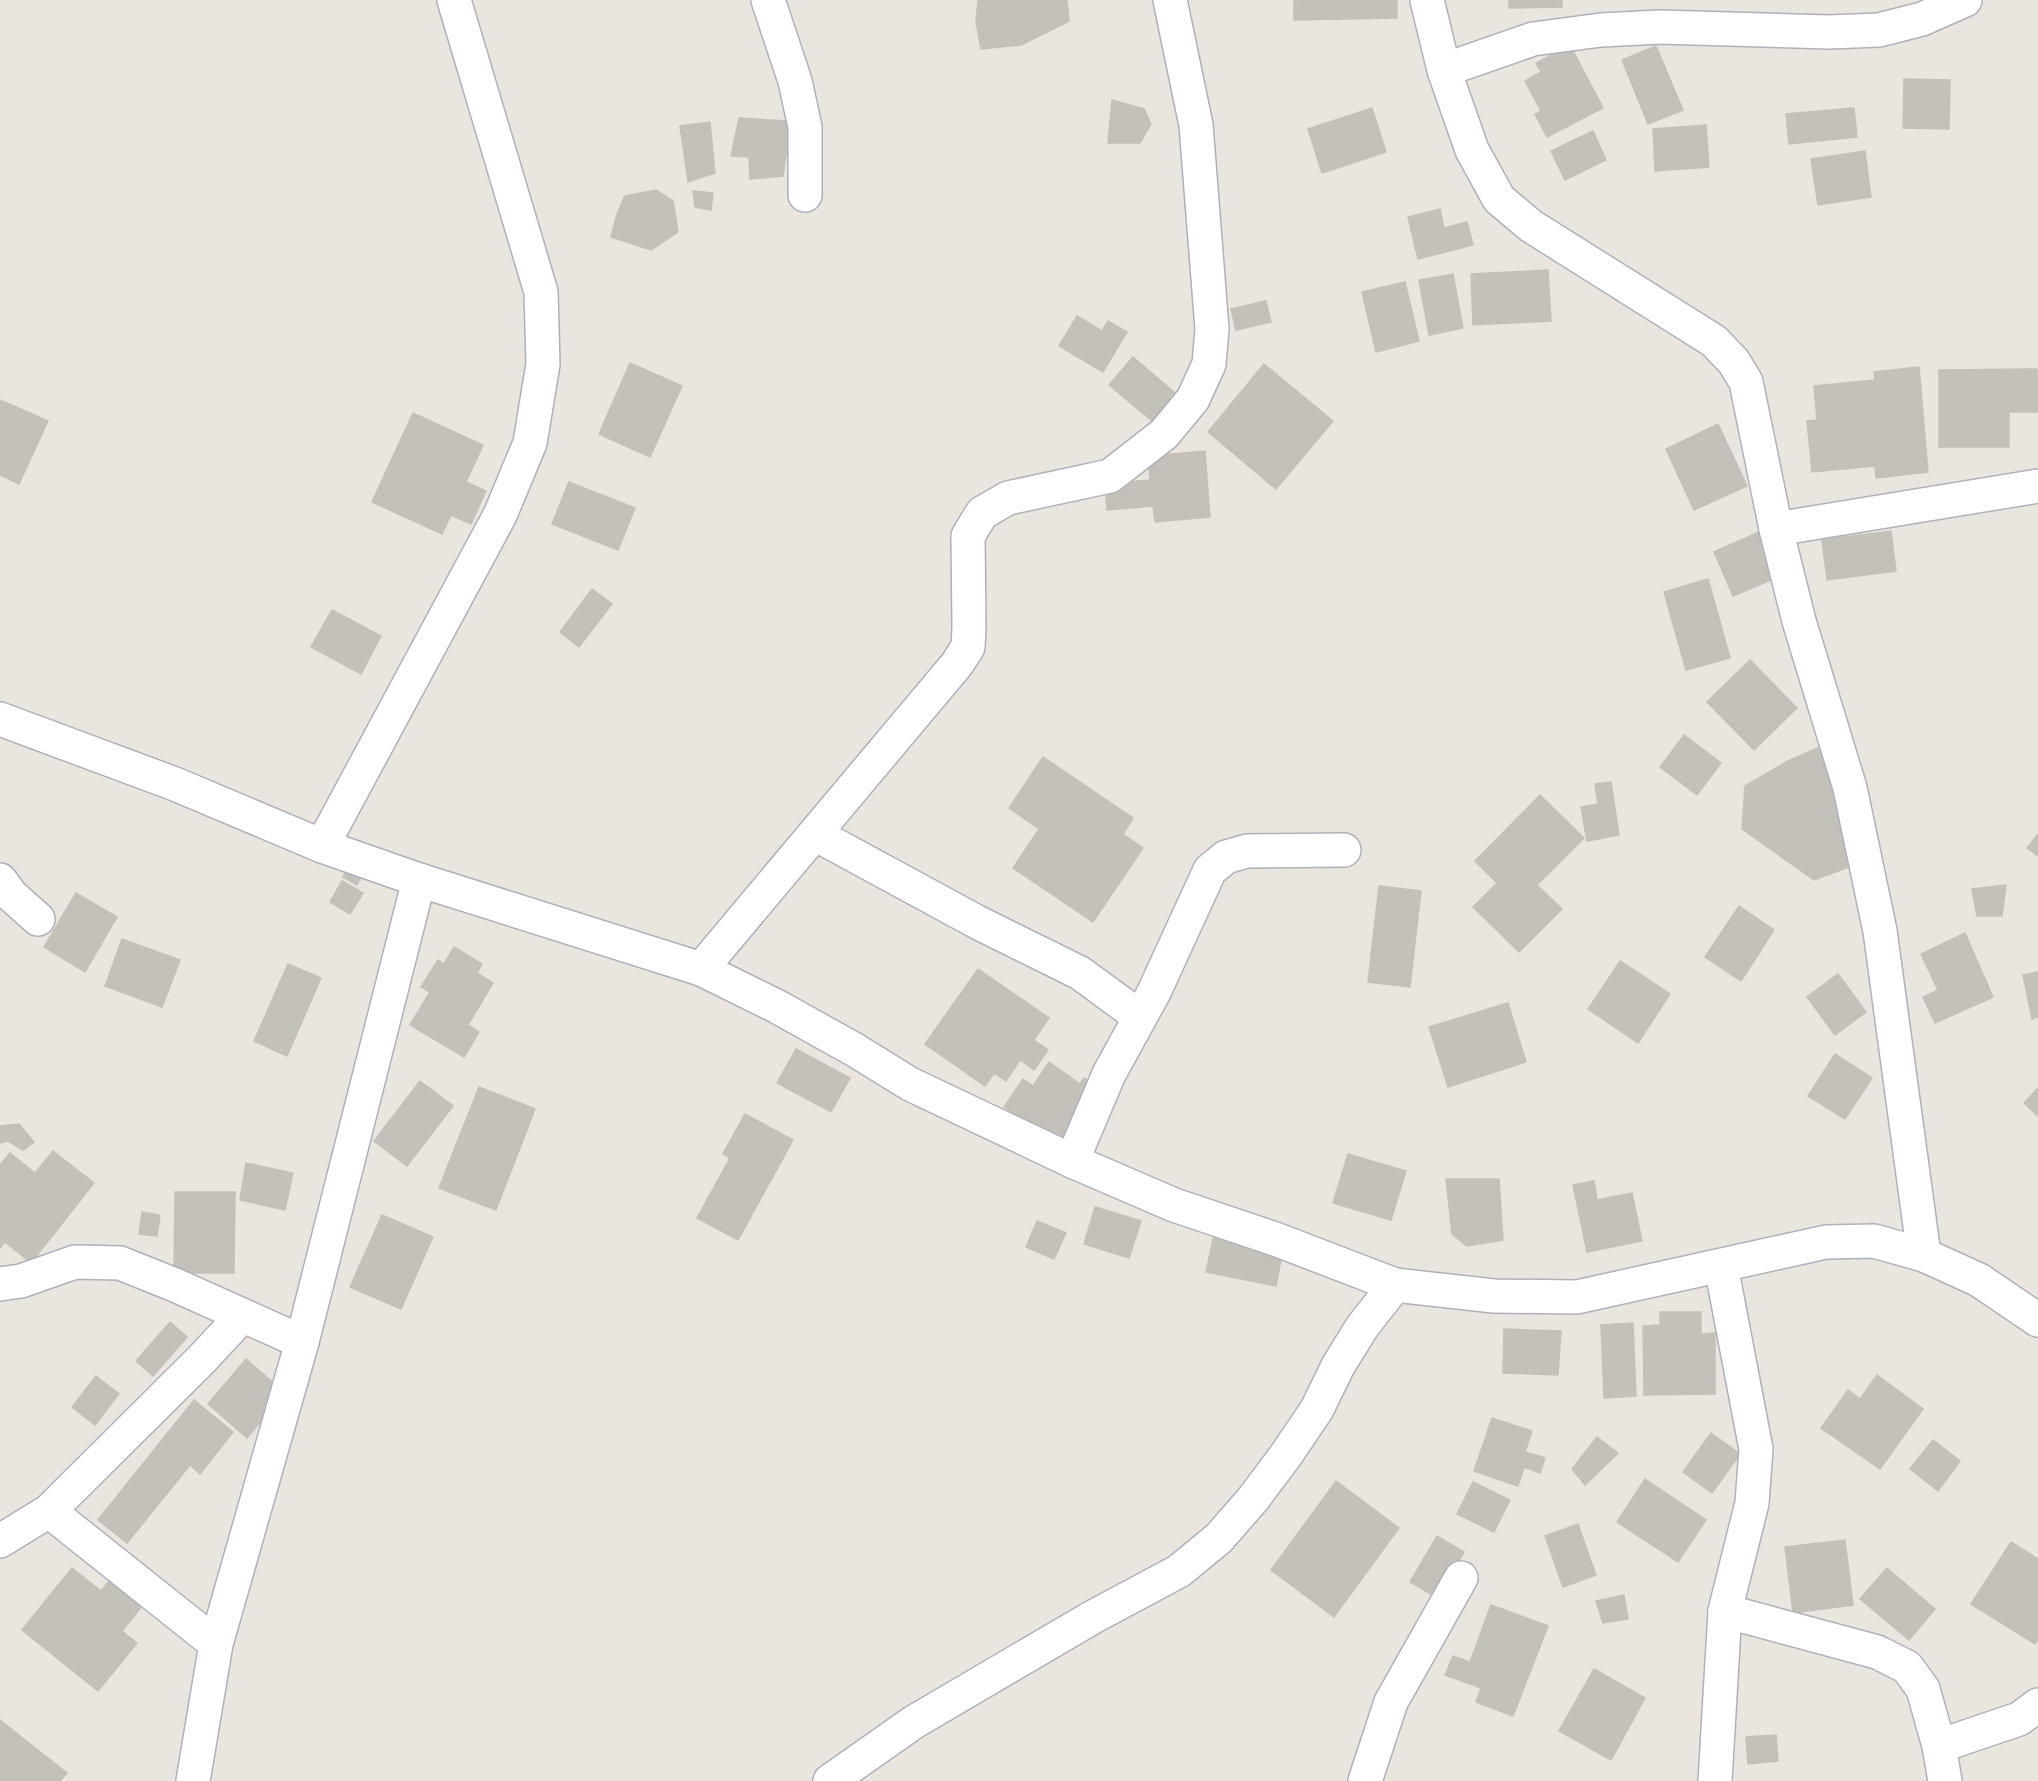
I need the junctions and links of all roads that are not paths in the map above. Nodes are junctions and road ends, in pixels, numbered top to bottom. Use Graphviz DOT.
graph roads {
  1 [pos="454,0"];
  2 [pos="768,0"];
  3 [pos="1170,0"];
  4 [pos="1428,0"];
  5 [pos="1965,0"];
  6 [pos="1444,70"];
  7 [pos="805,195"];
  8 [pos="2038,486"];
  9 [pos="1776,529"];
  10 [pos="0,719"];
  11 [pos="815,834"];
  12 [pos="322,846"];
  13 [pos="1344,850"];
  14 [pos="0,880"];
  15 [pos="419,880"];
  16 [pos="38,919"];
  17 [pos="701,969"];
  18 [pos="1140,1017"];
  19 [pos="1072,1161"];
  20 [pos="1924,1255"];
  21 [pos="1720,1266"];
  22 [pos="0,1284"];
  23 [pos="1395,1285"];
  24 [pos="242,1316"];
  25 [pos="2038,1320"];
  26 [pos="302,1342"];
  27 [pos="49,1511"];
  28 [pos="0,1541"];
  29 [pos="1461,1578"];
  30 [pos="1725,1611"];
  31 [pos="216,1644"];
  32 [pos="2038,1705"];
  33 [pos="1939,1746"];
  34 [pos="193,1781"];
  35 [pos="830,1781"];
  36 [pos="1365,1781"];
  37 [pos="1715,1781"];
  38 [pos="1945,1781"];
  1 -- 12 [label="street"];
  2 -- 7 [label="street"];
  3 -- 11 [label="street"];
  4 -- 6 [label="street"];
  5 -- 6 [label="street"];
  6 -- 9 [label="street"];
  8 -- 9 [label="street"];
  9 -- 20 [label="street"];
  10 -- 12 [label="street"];
  11 -- 17 [label="street"];
  11 -- 18 [label="street"];
  12 -- 15 [label="street"];
  13 -- 18 [label="street"];
  14 -- 16 [label="street"];
  15 -- 17 [label="street"];
  15 -- 26 [label="street"];
  17 -- 19 [label="street"];
  18 -- 19 [label="street"];
  19 -- 23 [label="street"];
  20 -- 21 [label="street"];
  20 -- 25 [label="street"];
  21 -- 23 [label="street"];
  21 -- 30 [label="street"];
  22 -- 24 [label="street"];
  23 -- 35 [label="street"];
  24 -- 26 [label="street"];
  24 -- 27 [label="street"];
  26 -- 31 [label="street"];
  27 -- 28 [label="street"];
  27 -- 31 [label="street"];
  29 -- 36 [label="street"];
  30 -- 33 [label="street"];
  30 -- 37 [label="street"];
  31 -- 34 [label="street"];
  32 -- 33 [label="street"];
  33 -- 38 [label="street"];
}
